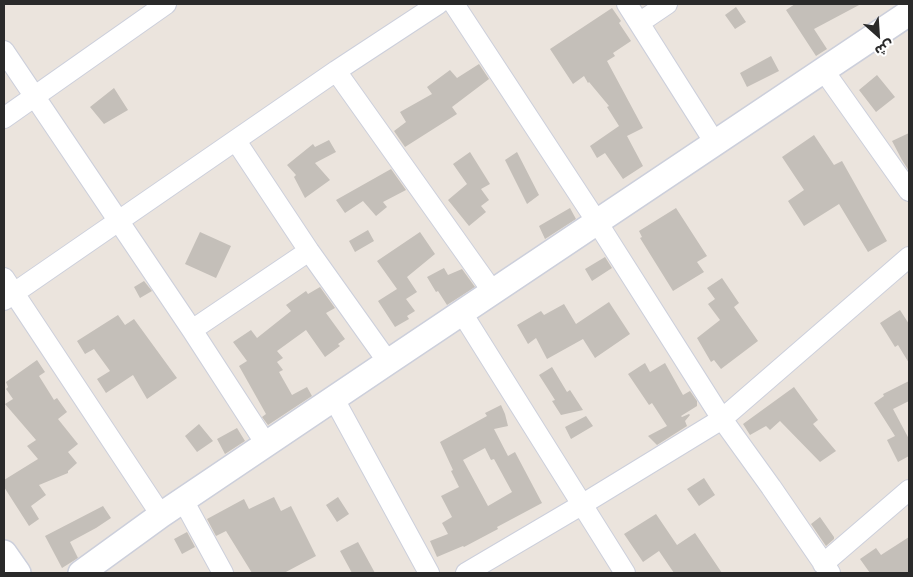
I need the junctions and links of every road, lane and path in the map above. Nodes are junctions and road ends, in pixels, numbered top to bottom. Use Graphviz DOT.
graph roads {
  1 [pos="438,4"];
  2 [pos="454,4"];
  3 [pos="627,4"];
  4 [pos="667,4"];
  5 [pos="153,7"];
  6 [pos="909,13"];
  7 [pos="639,23"];
  8 [pos="4,51"];
  9 [pos="336,71"];
  10 [pos="824,71"];
  11 [pos="34,96"];
  12 [pos="4,118"];
  13 [pos="236,140"];
  14 [pos="715,143"];
  15 [pos="909,191"];
  16 [pos="119,220"];
  17 [pos="596,222"];
  18 [pos="309,251"];
  19 [pos="909,257"];
  20 [pos="7,290"];
  21 [pos="492,292"];
  22 [pos="462,313"];
  23 [pos="192,330"];
  24 [pos="388,362"];
  25 [pos="334,399"];
  26 [pos="722,419"];
  27 [pos="266,444"];
  28 [pos="909,490"];
  29 [pos="183,500"];
  30 [pos="583,504"];
  31 [pos="161,515"];
  32 [pos="4,553"];
  33 [pos="827,568"];
  34 [pos="18,573"];
  35 [pos="81,573"];
  36 [pos="222,573"];
  37 [pos="428,573"];
  38 [pos="466,573"];
  39 [pos="625,573"];
  1 -- 9 [label="street"];
  2 -- 17 [label="street"];
  3 -- 7 [label="street"];
  4 -- 7 [label="street"];
  5 -- 11 [label="street"];
  6 -- 10 [label="street"];
  7 -- 14 [label="street"];
  8 -- 11 [label="street"];
  9 -- 13 [label="street"];
  9 -- 21 [label="street"];
  10 -- 14 [label="street"];
  10 -- 15 [label="street"];
  11 -- 12 [label="street"];
  11 -- 16 [label="street"];
  13 -- 16 [label="street"];
  13 -- 18 [label="street"];
  14 -- 17 [label="street"];
  16 -- 20 [label="street"];
  16 -- 23 [label="street"];
  17 -- 21 [label="street"];
  17 -- 26 [label="street"];
  18 -- 23 [label="street"];
  18 -- 24 [label="street"];
  19 -- 26 [label="street"];
  20 -- 31 [label="street"];
  21 -- 22 [label="street"];
  22 -- 24 [label="street"];
  22 -- 30 [label="street"];
  23 -- 27 [label="street"];
  24 -- 25 [label="street"];
  25 -- 27 [label="street"];
  25 -- 37 [label="street"];
  26 -- 30 [label="street"];
  26 -- 33 [label="street"];
  27 -- 29 [label="street"];
  28 -- 33 [label="street"];
  29 -- 31 [label="street"];
  29 -- 36 [label="street"];
  30 -- 38 [label="street"];
  30 -- 39 [label="street"];
  31 -- 35 [label="street"];
  32 -- 34 [label="street"];
}
